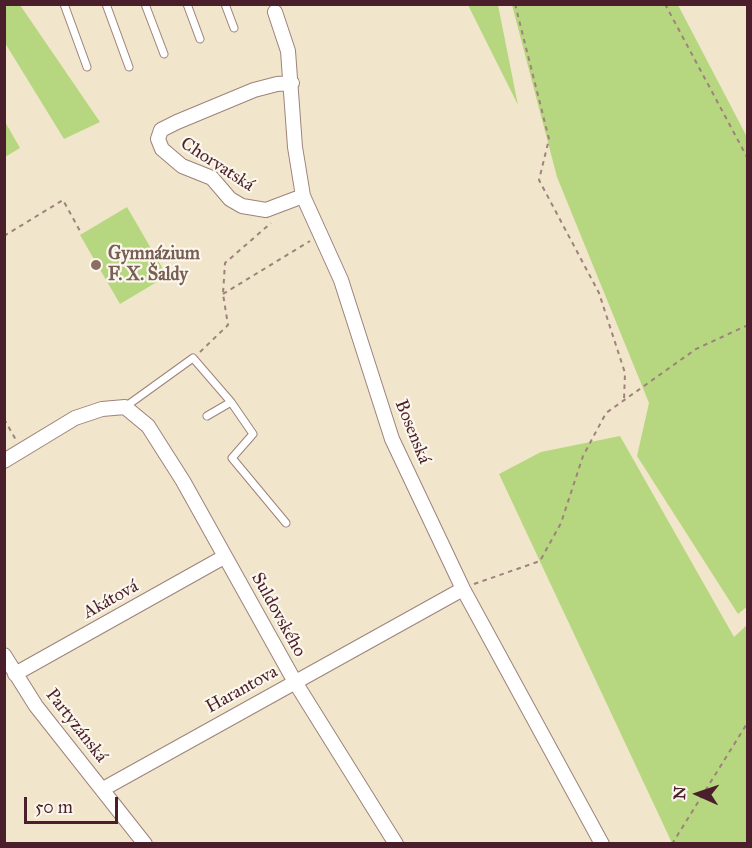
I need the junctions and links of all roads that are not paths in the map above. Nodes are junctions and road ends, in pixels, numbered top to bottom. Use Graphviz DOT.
graph roads {
  1 [pos="64,4"];
  2 [pos="105,4"];
  3 [pos="145,4"];
  4 [pos="187,4"];
  5 [pos="225,4"];
  6 [pos="273,8"];
  7 [pos="234,28"];
  8 [pos="200,39"];
  9 [pos="164,54"];
  10 [pos="87,67"];
  11 [pos="129,67"];
  12 [pos="292,83"];
  13 [pos="303,196"];
  14 [pos="231,402"];
  15 [pos="125,407"];
  16 [pos="207,416"];
  17 [pos="4,461"];
  18 [pos="286,524"];
  19 [pos="224,557"];
  20 [pos="462,589"];
  21 [pos="4,655"];
  22 [pos="15,674"];
  23 [pos="295,682"];
  24 [pos="103,789"];
  25 [pos="145,843"];
  26 [pos="396,843"];
  27 [pos="602,843"];
  1 -- 10 [label="lane"];
  2 -- 11 [label="lane"];
  3 -- 9 [label="lane"];
  4 -- 8 [label="lane"];
  5 -- 7 [label="lane"];
  6 -- 12 [label="street, Bosenská"];
  12 -- 13 [label="street, Bosenská"];
  12 -- 13 [label="street, Chorvatská"];
  13 -- 20 [label="street, Bosenská"];
  14 -- 15 [label="lane"];
  14 -- 16 [label="lane"];
  14 -- 18 [label="lane"];
  15 -- 17 [label="street"];
  15 -- 19 [label="street, Suldovského"];
  19 -- 22 [label="street, Akátová"];
  19 -- 23 [label="street, Suldovského"];
  20 -- 23 [label="street, Harantova"];
  20 -- 27 [label="street, Bosenská"];
  21 -- 22 [label="street, Partyzánská"];
  22 -- 24 [label="street, Partyzánská"];
  23 -- 24 [label="street, Harantova"];
  23 -- 26 [label="street, Suldovského"];
  24 -- 25 [label="street, Partyzánská"];
}
